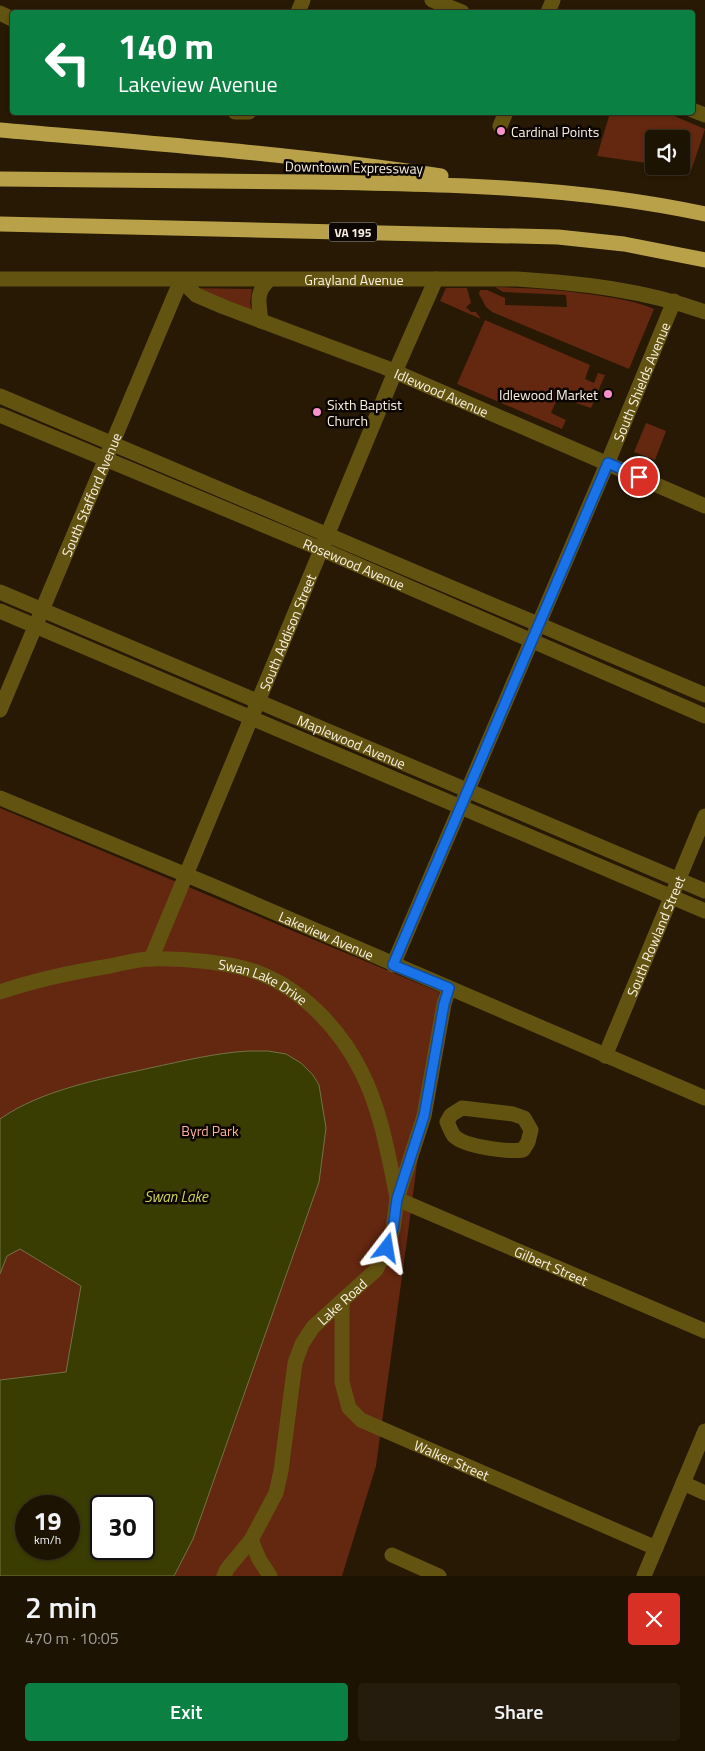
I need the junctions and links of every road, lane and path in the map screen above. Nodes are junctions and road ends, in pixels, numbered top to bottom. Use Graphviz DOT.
graph roads {
  1 [pos="432,0"];
  2 [pos="457,10"];
  3 [pos="0,130"];
  4 [pos="0,179"];
  5 [pos="532,189"];
  6 [pos="705,214"];
  7 [pos="0,224"];
  8 [pos="705,260"];
  9 [pos="0,279"];
  10 [pos="181,280"];
  11 [pos="269,280"];
  12 [pos="436,280"];
  13 [pos="674,301"];
  14 [pos="705,312"];
  15 [pos="261,320"];
  16 [pos="395,372"];
  17 [pos="0,396"];
  18 [pos="0,415"];
  19 [pos="112,444"];
  20 [pos="106,459"];
  21 [pos="608,463"];
  22 [pos="705,506"];
  23 [pos="324,542"];
  24 [pos="0,592"];
  25 [pos="42,610"];
  26 [pos="0,611"];
  27 [pos="539,624"];
  28 [pos="35,626"];
  29 [pos="532,640"];
  30 [pos="705,695"];
  31 [pos="258,701"];
  32 [pos="0,710"];
  33 [pos="705,716"];
  34 [pos="251,718"];
  35 [pos="468,790"];
  36 [pos="0,798"];
  37 [pos="460,807"];
  38 [pos="705,816"];
  39 [pos="186,874"];
  40 [pos="678,880"];
  41 [pos="705,891"];
  42 [pos="671,897"];
  43 [pos="705,911"];
  44 [pos="151,959"];
  45 [pos="393,965"];
  46 [pos="449,988"];
  47 [pos="0,992"];
  48 [pos="605,1056"];
  49 [pos="705,1098"];
  50 [pos="424,1116"];
  51 [pos="447,1122"];
  52 [pos="397,1199"];
  53 [pos="342,1301"];
  54 [pos="705,1331"];
  55 [pos="705,1431"];
  56 [pos="683,1483"];
  57 [pos="705,1492"];
  58 [pos="250,1540"];
  59 [pos="656,1548"];
  60 [pos="392,1555"];
  61 [pos="224,1576"];
  62 [pos="270,1576"];
  63 [pos="439,1576"];
  64 [pos="644,1576"];
  1 -- 2 [label="street"];
  3 -- 5 [label="highway"];
  4 -- 5 [label="highway, Downtown Expressway"];
  5 -- 6 [label="highway, Downtown Expressway"];
  7 -- 8 [label="highway, VA 195"];
  9 -- 10 [label="street, Grayland Avenue"];
  10 -- 11 [label="street, Grayland Avenue"];
  10 -- 15 [label="street, Idlewood Avenue"];
  10 -- 19 [label="street, South Stafford Avenue"];
  11 -- 12 [label="street, Grayland Avenue"];
  11 -- 15 [label="street"];
  12 -- 13 [label="street, Grayland Avenue"];
  12 -- 16 [label="street, South Addison Street"];
  13 -- 14 [label="street, Grayland Avenue"];
  13 -- 21 [label="street, South Shields Avenue"];
  15 -- 16 [label="street, Idlewood Avenue"];
  16 -- 21 [label="street, Idlewood Avenue"];
  16 -- 23 [label="street, South Addison Street"];
  17 -- 19 [label="street, Rosewood Avenue"];
  18 -- 20 [label="street, Rosewood Avenue"];
  19 -- 20 [label="street, South Stafford Avenue"];
  19 -- 23 [label="street, Rosewood Avenue"];
  20 -- 23 [label="street, Rosewood Avenue"];
  20 -- 25 [label="street, South Stafford Avenue"];
  21 -- 22 [label="street, Idlewood Avenue"];
  21 -- 27 [label="street, South Shields Avenue"];
  23 -- 27 [label="street, Rosewood Avenue"];
  23 -- 29 [label="street, Rosewood Avenue"];
  23 -- 31 [label="street, South Addison Street"];
  24 -- 25 [label="street, Maplewood Avenue"];
  25 -- 28 [label="street, South Stafford Avenue"];
  25 -- 31 [label="street, Maplewood Avenue"];
  26 -- 28 [label="street, Maplewood Avenue"];
  27 -- 29 [label="street, South Shields Avenue"];
  27 -- 30 [label="street, Rosewood Avenue"];
  28 -- 32 [label="street, South Stafford Avenue"];
  28 -- 34 [label="street, Maplewood Avenue"];
  29 -- 33 [label="street, Rosewood Avenue"];
  29 -- 35 [label="street, South Shields Avenue"];
  31 -- 34 [label="street, South Addison Street"];
  31 -- 35 [label="street, Maplewood Avenue"];
  34 -- 37 [label="street, Maplewood Avenue"];
  34 -- 39 [label="street, South Addison Street"];
  35 -- 37 [label="street, South Shields Avenue"];
  35 -- 40 [label="street, Maplewood Avenue"];
  36 -- 39 [label="street, Lakeview Avenue"];
  37 -- 42 [label="street, Maplewood Avenue"];
  37 -- 45 [label="street, South Shields Avenue"];
  38 -- 40 [label="street, South Rowland Street"];
  39 -- 44 [label="street, South Addison Street"];
  39 -- 45 [label="street, Lakeview Avenue"];
  40 -- 41 [label="street, Maplewood Avenue"];
  40 -- 42 [label="street, South Rowland Street"];
  42 -- 43 [label="street, Maplewood Avenue"];
  42 -- 48 [label="street, South Rowland Street"];
  44 -- 47 [label="street, Swan Lake Drive"];
  44 -- 52 [label="street, Swan Lake Drive"];
  45 -- 46 [label="street, Lakeview Avenue"];
  46 -- 48 [label="street, Lakeview Avenue"];
  46 -- 50 [label="street, Lake Road"];
  48 -- 49 [label="street, Lakeview Avenue"];
  50 -- 51 [label="street"];
  50 -- 52 [label="street, Lake Road"];
  51 -- 51 [label="street"];
  52 -- 53 [label="street, Lake Road"];
  52 -- 54 [label="street, Gilbert Street"];
  53 -- 58 [label="street, Lake Road"];
  53 -- 59 [label="street, Walker Street"];
  55 -- 56 [label="street"];
  56 -- 57 [label="street"];
  56 -- 59 [label="street"];
  58 -- 61 [label="street, Lake Road"];
  58 -- 62 [label="street"];
  59 -- 64 [label="street"];
  60 -- 63 [label="street"];
}
